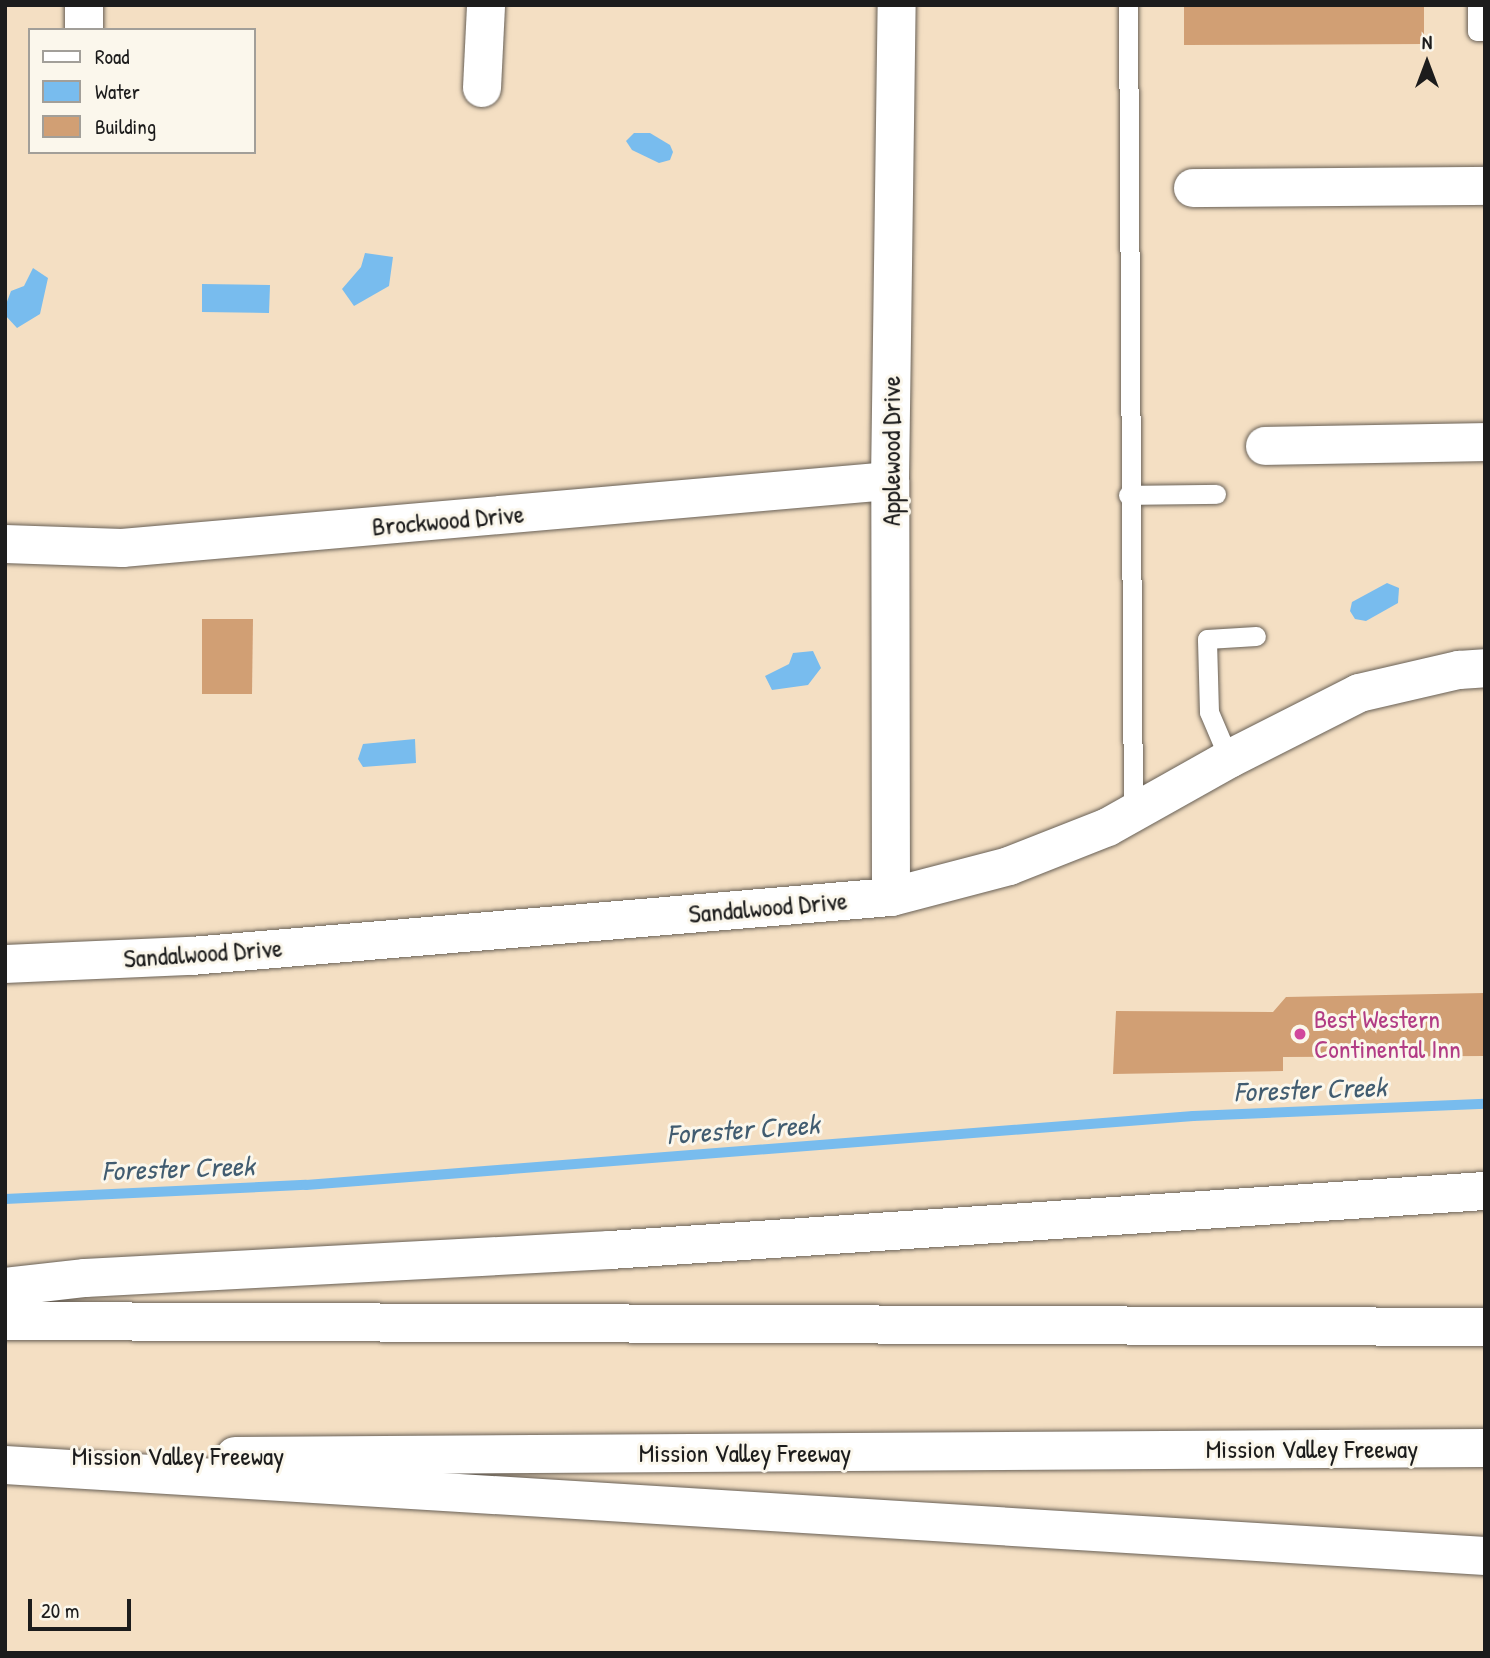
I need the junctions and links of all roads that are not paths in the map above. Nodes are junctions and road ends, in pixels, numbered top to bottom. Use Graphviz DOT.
graph roads {
  1 [pos="84,5"];
  2 [pos="486,5"];
  3 [pos="897,5"];
  4 [pos="1128,5"];
  5 [pos="1477,5"];
  6 [pos="84,28"];
  7 [pos="1485,31"];
  8 [pos="482,88"];
  9 [pos="1485,186"];
  10 [pos="1192,188"];
  11 [pos="1485,442"];
  12 [pos="1265,446"];
  13 [pos="890,481"];
  14 [pos="1216,494"];
  15 [pos="1128,495"];
  16 [pos="5,544"];
  17 [pos="1256,636"];
  18 [pos="1485,668"];
  19 [pos="1229,759"];
  20 [pos="1133,813"];
  21 [pos="891,897"];
  22 [pos="5,964"];
  23 [pos="1485,1191"];
  24 [pos="5,1287"];
  25 [pos="5,1321"];
  26 [pos="1485,1327"];
  27 [pos="1485,1448"];
  28 [pos="5,1457"];
  29 [pos="5,1465"];
  30 [pos="1485,1556"];
  1 -- 6 [label="main road"];
  2 -- 8 [label="main road"];
  3 -- 13 [label="main road, Applewood Drive"];
  4 -- 15 [label="lane"];
  5 -- 7 [label="lane"];
  9 -- 10 [label="main road"];
  11 -- 12 [label="main road"];
  13 -- 16 [label="main road, Brockwood Drive"];
  13 -- 21 [label="main road, Applewood Drive"];
  14 -- 15 [label="lane"];
  15 -- 20 [label="lane"];
  17 -- 19 [label="lane"];
  18 -- 19 [label="main road, Sandalwood Drive"];
  19 -- 20 [label="main road, Sandalwood Drive"];
  20 -- 21 [label="main road, Sandalwood Drive"];
  21 -- 22 [label="main road, Sandalwood Drive"];
  23 -- 24 [label="main road"];
  25 -- 26 [label="main road"];
  27 -- 28 [label="main road, Mission Valley Freeway"];
  29 -- 30 [label="main road"];
}
